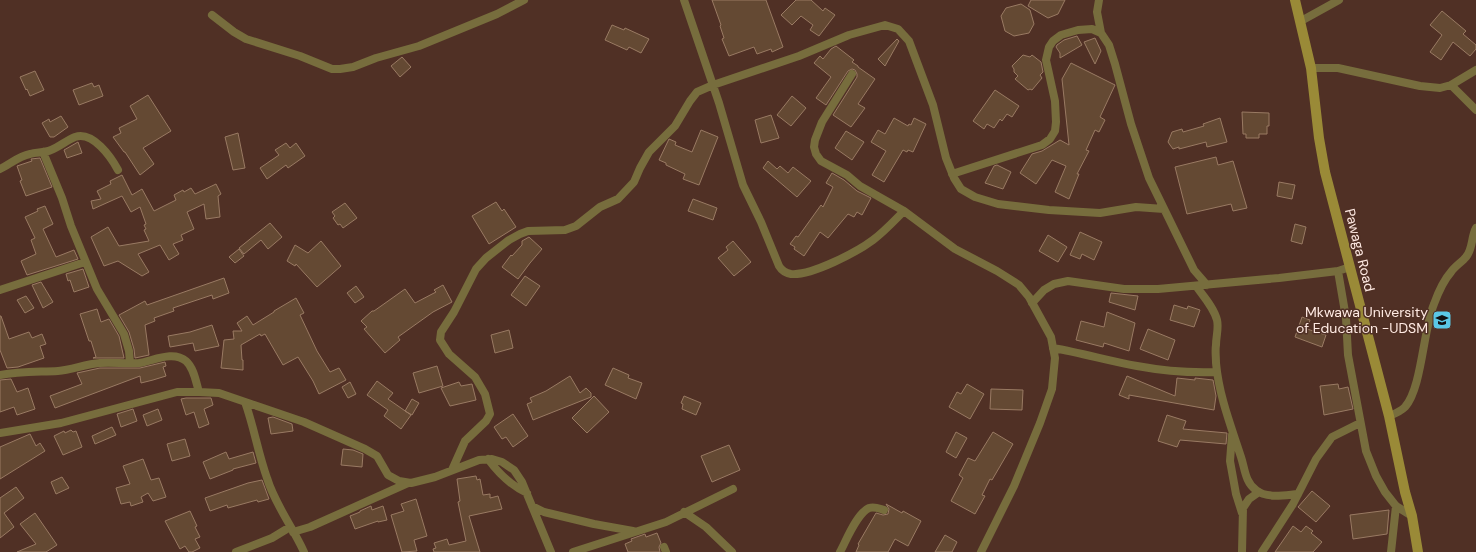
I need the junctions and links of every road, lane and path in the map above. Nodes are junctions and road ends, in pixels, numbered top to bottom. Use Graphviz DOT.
graph roads {
  1 [pos="524,0"];
  2 [pos="684,0"];
  3 [pos="1098,0"];
  4 [pos="1295,0"];
  5 [pos="1339,0"];
  6 [pos="212,15"];
  7 [pos="1301,21"];
  8 [pos="1101,34"];
  9 [pos="1311,68"];
  10 [pos="1476,70"];
  11 [pos="852,74"];
  12 [pos="713,85"];
  13 [pos="1451,85"];
  14 [pos="1476,110"];
  15 [pos="43,152"];
  16 [pos="0,169"];
  17 [pos="118,170"];
  18 [pos="952,174"];
  19 [pos="1164,210"];
  20 [pos="904,211"];
  21 [pos="1476,228"];
  22 [pos="85,262"];
  23 [pos="1350,267"];
  24 [pos="1338,271"];
  25 [pos="1196,286"];
  26 [pos="1206,286"];
  27 [pos="0,290"];
  28 [pos="1032,303"];
  29 [pos="1053,348"];
  30 [pos="130,363"];
  31 [pos="1217,372"];
  32 [pos="0,375"];
  33 [pos="199,392"];
  34 [pos="245,402"];
  35 [pos="1388,416"];
  36 [pos="1360,423"];
  37 [pos="1232,430"];
  38 [pos="0,433"];
  39 [pos="488,460"];
  40 [pos="452,470"];
  41 [pos="408,482"];
  42 [pos="733,488"];
  43 [pos="1260,492"];
  44 [pos="527,493"];
  45 [pos="1298,494"];
  46 [pos="532,506"];
  47 [pos="1396,506"];
  48 [pos="884,510"];
  49 [pos="684,512"];
  50 [pos="1242,513"];
  51 [pos="1412,516"];
  52 [pos="291,529"];
  53 [pos="635,532"];
  54 [pos="236,552"];
  55 [pos="304,552"];
  56 [pos="551,552"];
  57 [pos="573,552"];
  58 [pos="732,552"];
  59 [pos="840,552"];
  60 [pos="981,552"];
  61 [pos="1242,552"];
  62 [pos="1262,552"];
  63 [pos="1391,552"];
  64 [pos="1418,552"];
  1 -- 6 [label="street"];
  2 -- 12 [label="street"];
  3 -- 8 [label="street"];
  4 -- 7 [label="main road, Pawaga Road"];
  5 -- 7 [label="street"];
  7 -- 9 [label="main road, Pawaga Road"];
  8 -- 18 [label="street"];
  8 -- 19 [label="street"];
  9 -- 13 [label="street"];
  9 -- 23 [label="main road, Pawaga Road"];
  10 -- 13 [label="street"];
  11 -- 20 [label="street"];
  12 -- 18 [label="street"];
  12 -- 20 [label="street"];
  12 -- 40 [label="street"];
  13 -- 14 [label="street"];
  15 -- 16 [label="street"];
  15 -- 17 [label="street"];
  15 -- 22 [label="street"];
  18 -- 19 [label="street"];
  19 -- 26 [label="street"];
  20 -- 28 [label="street"];
  21 -- 35 [label="street"];
  22 -- 27 [label="street"];
  22 -- 30 [label="street"];
  23 -- 24 [label="street"];
  23 -- 35 [label="main road, Pawaga Road"];
  24 -- 26 [label="street"];
  24 -- 36 [label="street"];
  25 -- 26 [label="street"];
  25 -- 28 [label="street"];
  25 -- 31 [label="street"];
  28 -- 29 [label="street"];
  29 -- 31 [label="street"];
  29 -- 60 [label="street"];
  30 -- 32 [label="street"];
  30 -- 33 [label="street"];
  31 -- 37 [label="street"];
  33 -- 34 [label="street"];
  33 -- 38 [label="street"];
  34 -- 41 [label="street"];
  34 -- 52 [label="street"];
  35 -- 51 [label="main road, Pawaga Road"];
  36 -- 45 [label="street"];
  36 -- 47 [label="street"];
  37 -- 43 [label="street"];
  37 -- 50 [label="street"];
  39 -- 40 [label="street"];
  39 -- 44 [label="street"];
  39 -- 44 [label="street"];
  40 -- 41 [label="street"];
  41 -- 52 [label="street"];
  42 -- 49 [label="street"];
  43 -- 45 [label="street"];
  43 -- 50 [label="street"];
  44 -- 46 [label="street"];
  45 -- 62 [label="street"];
  46 -- 53 [label="street"];
  46 -- 56 [label="street"];
  47 -- 51 [label="street"];
  47 -- 63 [label="street"];
  48 -- 59 [label="street"];
  49 -- 53 [label="street"];
  49 -- 58 [label="street"];
  50 -- 61 [label="street"];
  51 -- 64 [label="main road, Pawaga Road"];
  52 -- 54 [label="street"];
  52 -- 55 [label="street"];
  53 -- 57 [label="street"];
}
